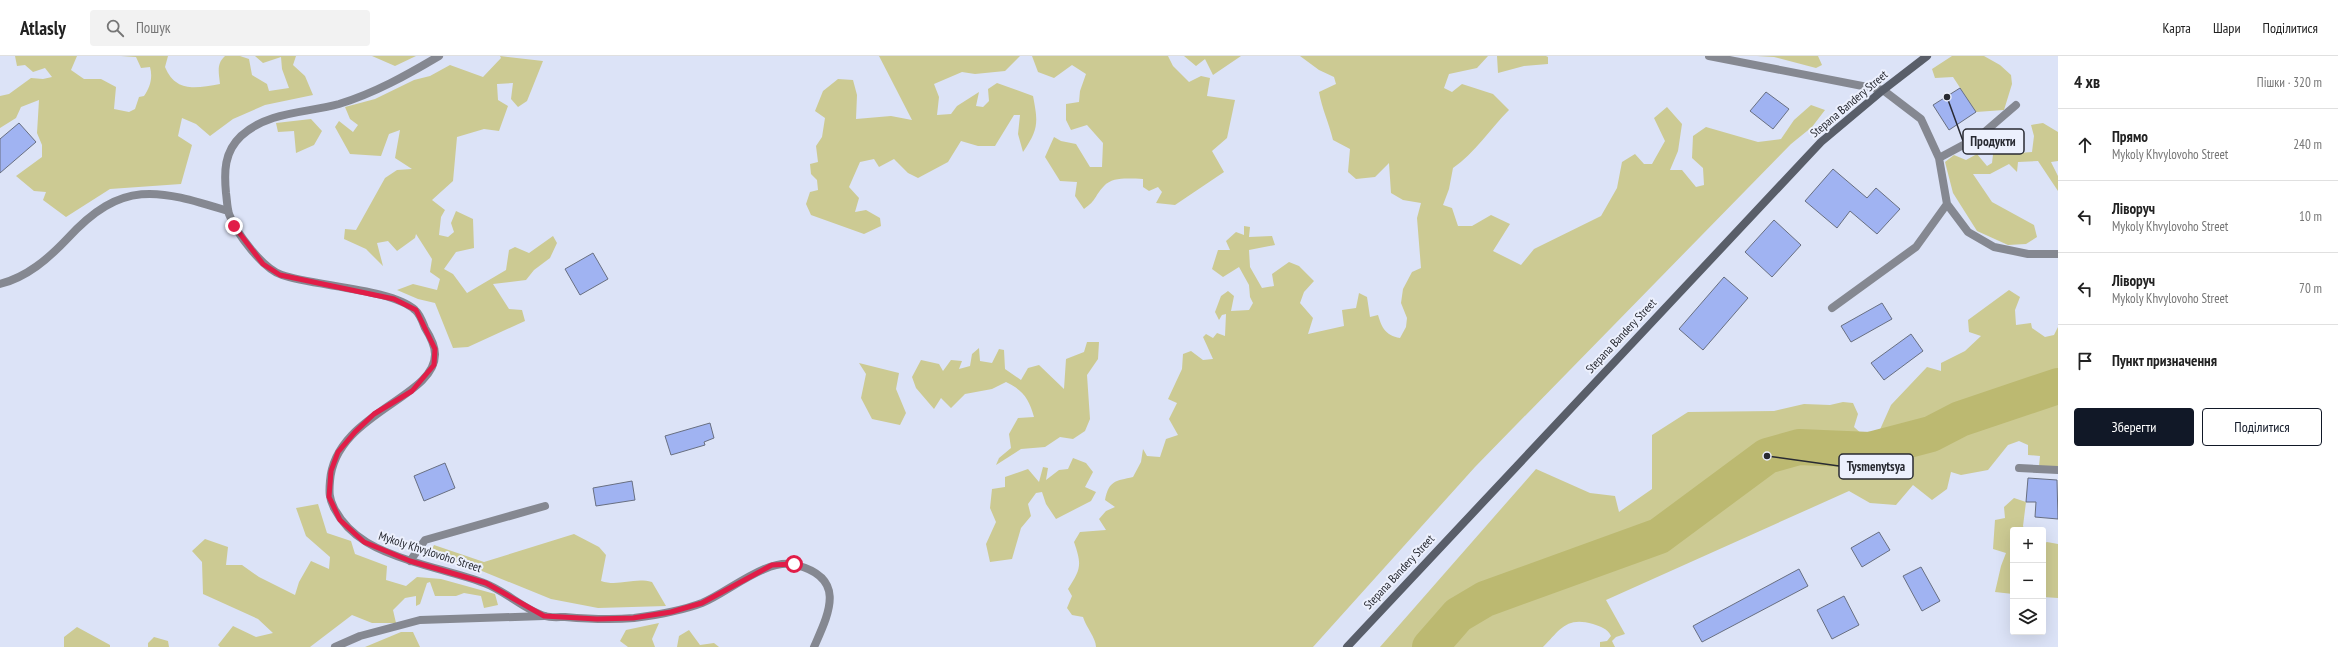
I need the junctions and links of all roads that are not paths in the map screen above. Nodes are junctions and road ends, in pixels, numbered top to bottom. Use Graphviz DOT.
graph roads {
  1 [pos="438,56"];
  2 [pos="1709,56"];
  3 [pos="1927,56"];
  4 [pos="1883,90"];
  5 [pos="2016,105"];
  6 [pos="1938,158"];
  7 [pos="1947,204"];
  8 [pos="228,211"];
  9 [pos="2058,254"];
  10 [pos="0,284"];
  11 [pos="1832,308"];
  12 [pos="2019,468"];
  13 [pos="2058,470"];
  14 [pos="545,506"];
  15 [pos="410,561"];
  16 [pos="544,616"];
  17 [pos="335,647"];
  18 [pos="814,647"];
  19 [pos="1347,647"];
  1 -- 8 [label="street, Mykoly Khvylovoho Street"];
  2 -- 4 [label="street"];
  3 -- 4 [label="main road, Stepana Bandery Street"];
  4 -- 6 [label="street"];
  4 -- 19 [label="main road, Stepana Bandery Street"];
  5 -- 6 [label="street"];
  6 -- 7 [label="street"];
  7 -- 9 [label="street"];
  7 -- 11 [label="street"];
  8 -- 10 [label="street"];
  8 -- 15 [label="street, Mykoly Khvylovoho Street"];
  12 -- 13 [label="street"];
  14 -- 15 [label="street"];
  15 -- 16 [label="street, Mykoly Khvylovoho Street"];
  16 -- 17 [label="street"];
  16 -- 18 [label="street, Mykoly Khvylovoho Street"];
}
